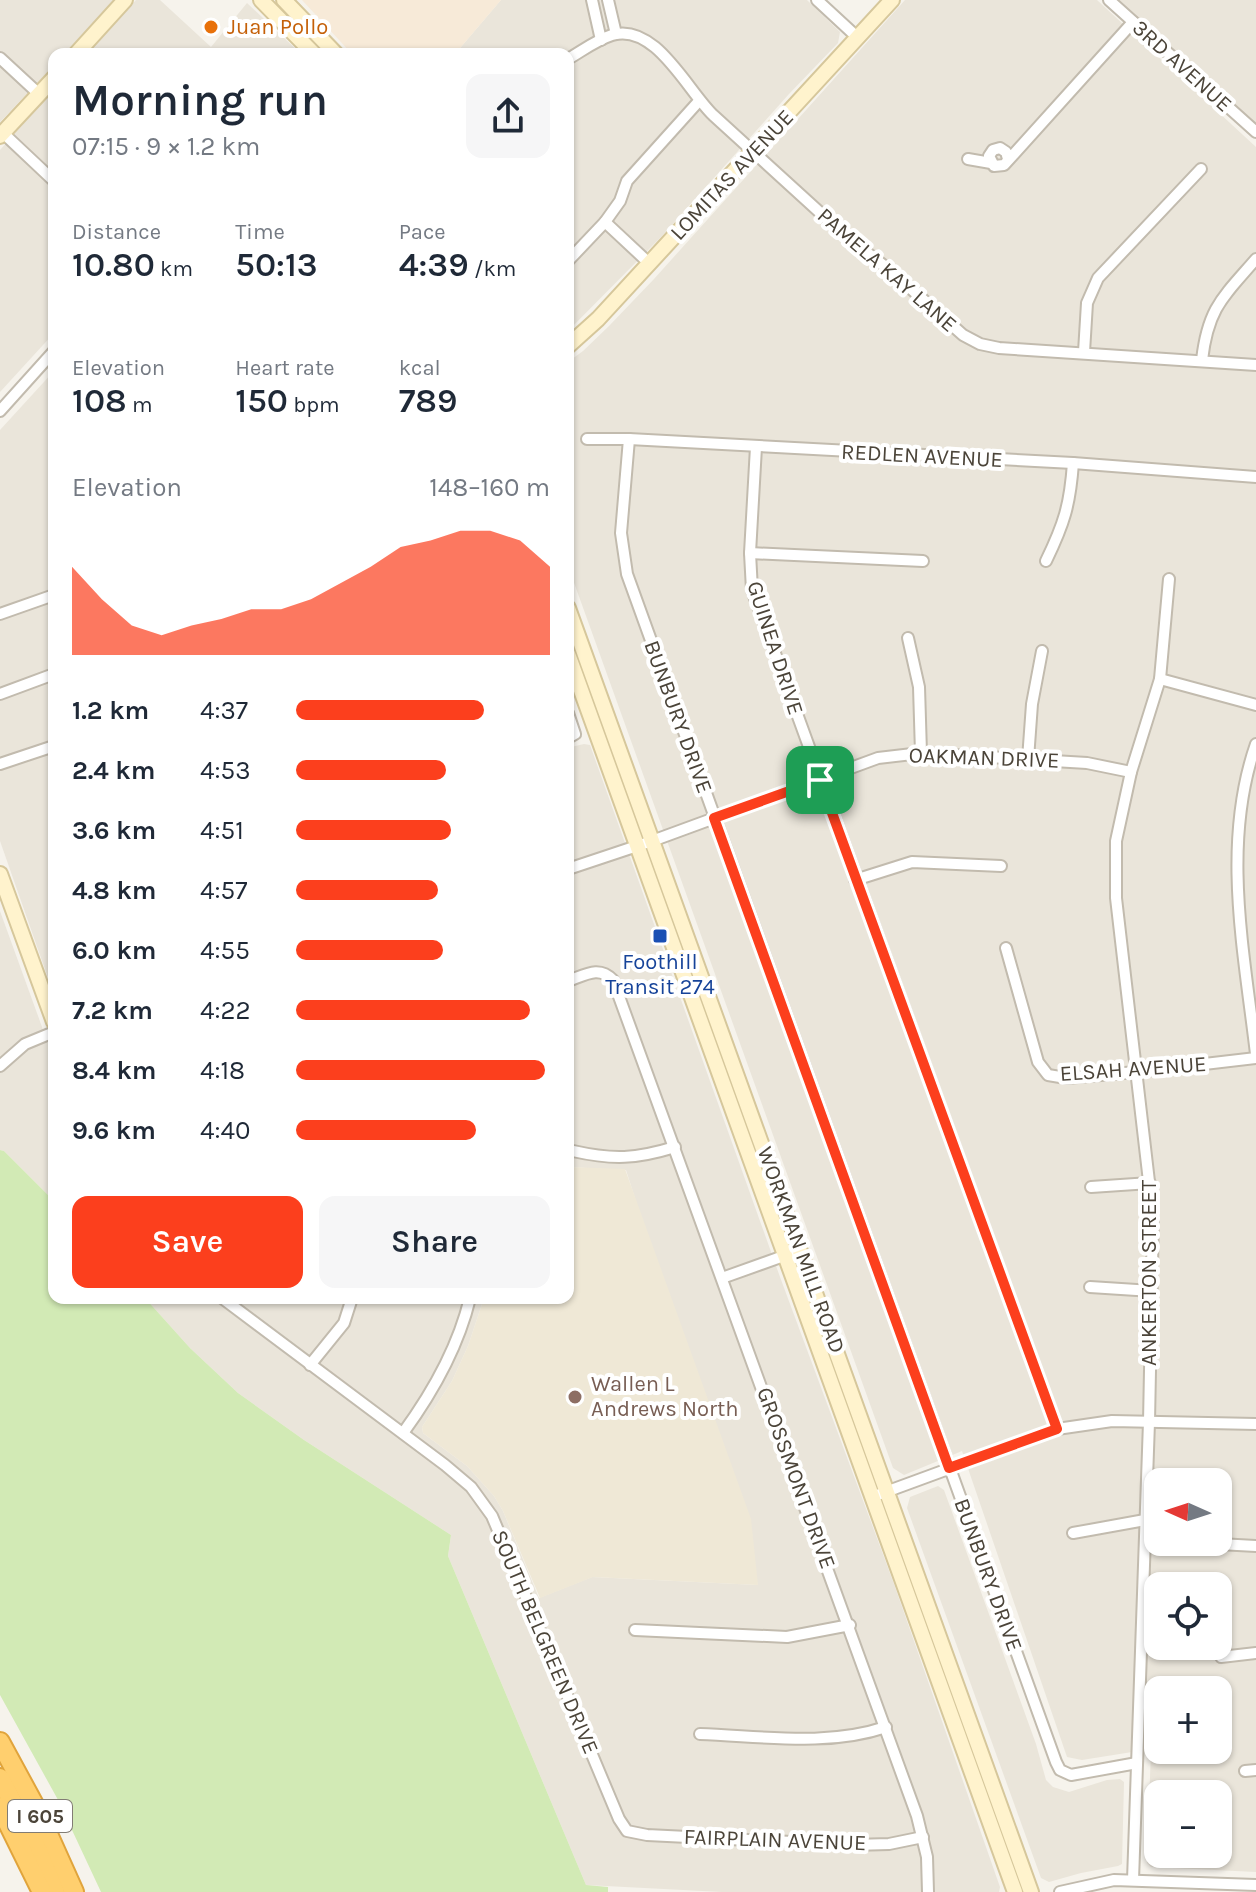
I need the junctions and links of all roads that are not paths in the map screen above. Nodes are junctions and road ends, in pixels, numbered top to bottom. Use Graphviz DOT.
graph roads {
  1 [pos="125,0"];
  2 [pos="261,0"];
  3 [pos="284,0"];
  4 [pos="592,0"];
  5 [pos="608,0"];
  6 [pos="817,0"];
  7 [pos="892,0"];
  8 [pos="1109,0"];
  9 [pos="1133,22"];
  10 [pos="616,34"];
  11 [pos="857,37"];
  12 [pos="601,40"];
  13 [pos="81,48"];
  14 [pos="308,48"];
  15 [pos="328,48"];
  16 [pos="574,56"];
  17 [pos="0,58"];
  18 [pos="48,84"];
  19 [pos="39,94"];
  20 [pos="699,101"];
  21 [pos="1256,132"];
  22 [pos="1,135"];
  23 [pos="753,152"];
  24 [pos="968,159"];
  25 [pos="1008,159"];
  26 [pos="991,163"];
  27 [pos="1201,169"];
  28 [pos="48,176"];
  29 [pos="605,222"];
  30 [pos="574,255"];
  31 [pos="1256,259"];
  32 [pos="650,264"];
  33 [pos="574,341"];
  34 [pos="1084,352"];
  35 [pos="48,358"];
  36 [pos="1202,360"];
  37 [pos="1256,365"];
  38 [pos="0,411"];
  39 [pos="587,439"];
  40 [pos="629,439"];
  41 [pos="756,447"];
  42 [pos="1073,463"];
  43 [pos="1256,477"];
  44 [pos="750,553"];
  45 [pos="923,561"];
  46 [pos="1046,561"];
  47 [pos="1169,579"];
  48 [pos="48,597"];
  49 [pos="0,614"];
  50 [pos="574,625"];
  51 [pos="908,638"];
  52 [pos="1042,651"];
  53 [pos="574,671"];
  54 [pos="48,676"];
  55 [pos="1160,679"];
  56 [pos="0,694"];
  57 [pos="1256,705"];
  58 [pos="1256,744"];
  59 [pos="48,748"];
  60 [pos="921,753"];
  61 [pos="1028,759"];
  62 [pos="0,764"];
  63 [pos="1131,772"];
  64 [pos="820,780"];
  65 [pos="714,818"];
  66 [pos="652,841"];
  67 [pos="637,846"];
  68 [pos="1001,866"];
  69 [pos="574,867"];
  70 [pos="0,874"];
  71 [pos="855,880"];
  72 [pos="1006,948"];
  73 [pos="574,979"];
  74 [pos="48,1006"];
  75 [pos="48,1034"];
  76 [pos="1256,1056"];
  77 [pos="0,1066"];
  78 [pos="1136,1072"];
  79 [pos="675,1147"];
  80 [pos="574,1151"];
  81 [pos="1150,1183"];
  82 [pos="1091,1187"];
  83 [pos="801,1250"];
  84 [pos="785,1256"];
  85 [pos="722,1278"];
  86 [pos="1090,1287"];
  87 [pos="1152,1291"];
  88 [pos="230,1304"];
  89 [pos="350,1304"];
  90 [pos="468,1304"];
  91 [pos="310,1365"];
  92 [pos="1149,1422"];
  93 [pos="1256,1424"];
  94 [pos="1057,1429"];
  95 [pos="403,1433"];
  96 [pos="949,1468"];
  97 [pos="1147,1468"];
  98 [pos="888,1491"];
  99 [pos="872,1497"];
  100 [pos="1144,1520"];
  101 [pos="1073,1533"];
  102 [pos="1232,1545"];
  103 [pos="1256,1546"];
  104 [pos="1144,1550"];
  105 [pos="850,1625"];
  106 [pos="635,1630"];
  107 [pos="1256,1653"];
  108 [pos="1232,1656"];
  109 [pos="886,1727"];
  110 [pos="700,1734"];
  111 [pos="0,1742"];
  112 [pos="0,1760"];
  113 [pos="1137,1763"];
  114 [pos="0,1778"];
  115 [pos="0,1807"];
  116 [pos="627,1831"];
  117 [pos="923,1837"];
  118 [pos="1133,1880"];
  119 [pos="1248,1887"];
  120 [pos="42,1892"];
  121 [pos="55,1892"];
  122 [pos="65,1892"];
  123 [pos="74,1892"];
  124 [pos="928,1892"];
  125 [pos="1015,1892"];
  126 [pos="1031,1892"];
  127 [pos="1060,1892"];
  1 -- 13 [label="main road"];
  2 -- 14 [label="main road"];
  3 -- 15 [label="main road"];
  4 -- 12 [label="street"];
  5 -- 10 [label="street"];
  6 -- 11 [label="street"];
  7 -- 11 [label="main road, LOMITAS AVENUE"];
  8 -- 9 [label="street, 3RD AVENUE"];
  9 -- 21 [label="street, 3RD AVENUE"];
  9 -- 25 [label="street"];
  10 -- 12 [label="street"];
  10 -- 20 [label="street, PAMELA KAY LANE"];
  11 -- 23 [label="main road, LOMITAS AVENUE"];
  12 -- 16 [label="street"];
  17 -- 19 [label="street"];
  18 -- 19 [label="main road"];
  19 -- 22 [label="main road"];
  20 -- 23 [label="street, PAMELA KAY LANE"];
  20 -- 29 [label="street"];
  22 -- 28 [label="street"];
  23 -- 32 [label="main road, LOMITAS AVENUE"];
  23 -- 34 [label="street, PAMELA KAY LANE"];
  24 -- 26 [label="street"];
  25 -- 26 [label="street"];
  25 -- 26 [label="street"];
  27 -- 34 [label="street"];
  29 -- 30 [label="street"];
  29 -- 32 [label="street"];
  31 -- 36 [label="street"];
  32 -- 33 [label="main road, LOMITAS AVENUE"];
  34 -- 36 [label="street, PAMELA KAY LANE"];
  35 -- 38 [label="street"];
  36 -- 37 [label="street, PAMELA KAY LANE"];
  39 -- 40 [label="street, REDLEN AVENUE"];
  40 -- 41 [label="street, REDLEN AVENUE"];
  40 -- 65 [label="street, BUNBURY DRIVE"];
  41 -- 42 [label="street, REDLEN AVENUE"];
  41 -- 44 [label="street, GUINEA DRIVE"];
  42 -- 43 [label="street, REDLEN AVENUE"];
  42 -- 46 [label="street"];
  44 -- 45 [label="street"];
  44 -- 64 [label="street, GUINEA DRIVE"];
  47 -- 55 [label="street, ANKERTON STREET"];
  48 -- 49 [label="street"];
  50 -- 66 [label="main road, WORKMAN MILL ROAD"];
  51 -- 60 [label="street"];
  52 -- 61 [label="street"];
  53 -- 67 [label="main road, WORKMAN MILL ROAD"];
  54 -- 56 [label="street"];
  55 -- 57 [label="street"];
  55 -- 63 [label="street, ANKERTON STREET"];
  58 -- 76 [label="street"];
  59 -- 62 [label="street"];
  60 -- 61 [label="street, OAKMAN DRIVE"];
  60 -- 64 [label="street, OAKMAN DRIVE"];
  61 -- 63 [label="street, OAKMAN DRIVE"];
  63 -- 78 [label="street, ANKERTON STREET"];
  64 -- 65 [label="street, OAKMAN DRIVE"];
  64 -- 71 [label="street, GUINEA DRIVE"];
  65 -- 66 [label="street, OAKMAN DRIVE"];
  65 -- 96 [label="street, BUNBURY DRIVE"];
  66 -- 67 [label="street, OAKMAN DRIVE"];
  66 -- 83 [label="main road, WORKMAN MILL ROAD"];
  67 -- 69 [label="street, OAKMAN DRIVE"];
  67 -- 84 [label="main road, WORKMAN MILL ROAD"];
  68 -- 71 [label="street"];
  70 -- 74 [label="main road"];
  71 -- 94 [label="street, GUINEA DRIVE"];
  72 -- 78 [label="street, ELSAH AVENUE"];
  73 -- 79 [label="street, GROSSMONT DRIVE"];
  75 -- 77 [label="street"];
  76 -- 78 [label="street, ELSAH AVENUE"];
  78 -- 81 [label="street, ANKERTON STREET"];
  79 -- 80 [label="street"];
  79 -- 85 [label="street, GROSSMONT DRIVE"];
  81 -- 82 [label="street"];
  81 -- 87 [label="street, ANKERTON STREET"];
  83 -- 84 [label="street"];
  83 -- 98 [label="main road, WORKMAN MILL ROAD"];
  84 -- 85 [label="street"];
  84 -- 99 [label="main road, WORKMAN MILL ROAD"];
  85 -- 105 [label="street, GROSSMONT DRIVE"];
  86 -- 87 [label="street"];
  87 -- 92 [label="street, ANKERTON STREET"];
  88 -- 91 [label="street, SOUTH BELGREEN DRIVE"];
  89 -- 91 [label="street"];
  90 -- 95 [label="street"];
  91 -- 95 [label="street, SOUTH BELGREEN DRIVE"];
  92 -- 93 [label="street"];
  92 -- 94 [label="street"];
  92 -- 97 [label="street, ANKERTON STREET"];
  94 -- 96 [label="street"];
  95 -- 116 [label="street, SOUTH BELGREEN DRIVE"];
  96 -- 98 [label="street"];
  96 -- 113 [label="street, BUNBURY DRIVE"];
  98 -- 99 [label="street"];
  98 -- 126 [label="main road, WORKMAN MILL ROAD"];
  99 -- 125 [label="main road, WORKMAN MILL ROAD"];
  100 -- 101 [label="street"];
  102 -- 103 [label="street"];
  104 -- 113 [label="street, ANKERTON STREET"];
  105 -- 106 [label="street"];
  105 -- 109 [label="street, GROSSMONT DRIVE"];
  107 -- 108 [label="street"];
  109 -- 110 [label="street"];
  109 -- 117 [label="street, GROSSMONT DRIVE"];
  111 -- 123 [label="highway, I 605"];
  112 -- 122 [label="highway"];
  113 -- 118 [label="street, ANKERTON STREET"];
  114 -- 121 [label="highway"];
  115 -- 120 [label="highway, I 605"];
  116 -- 117 [label="street, FAIRPLAIN AVENUE"];
  117 -- 124 [label="street, GROSSMONT DRIVE"];
  118 -- 119 [label="street"];
  118 -- 127 [label="street"];
}
